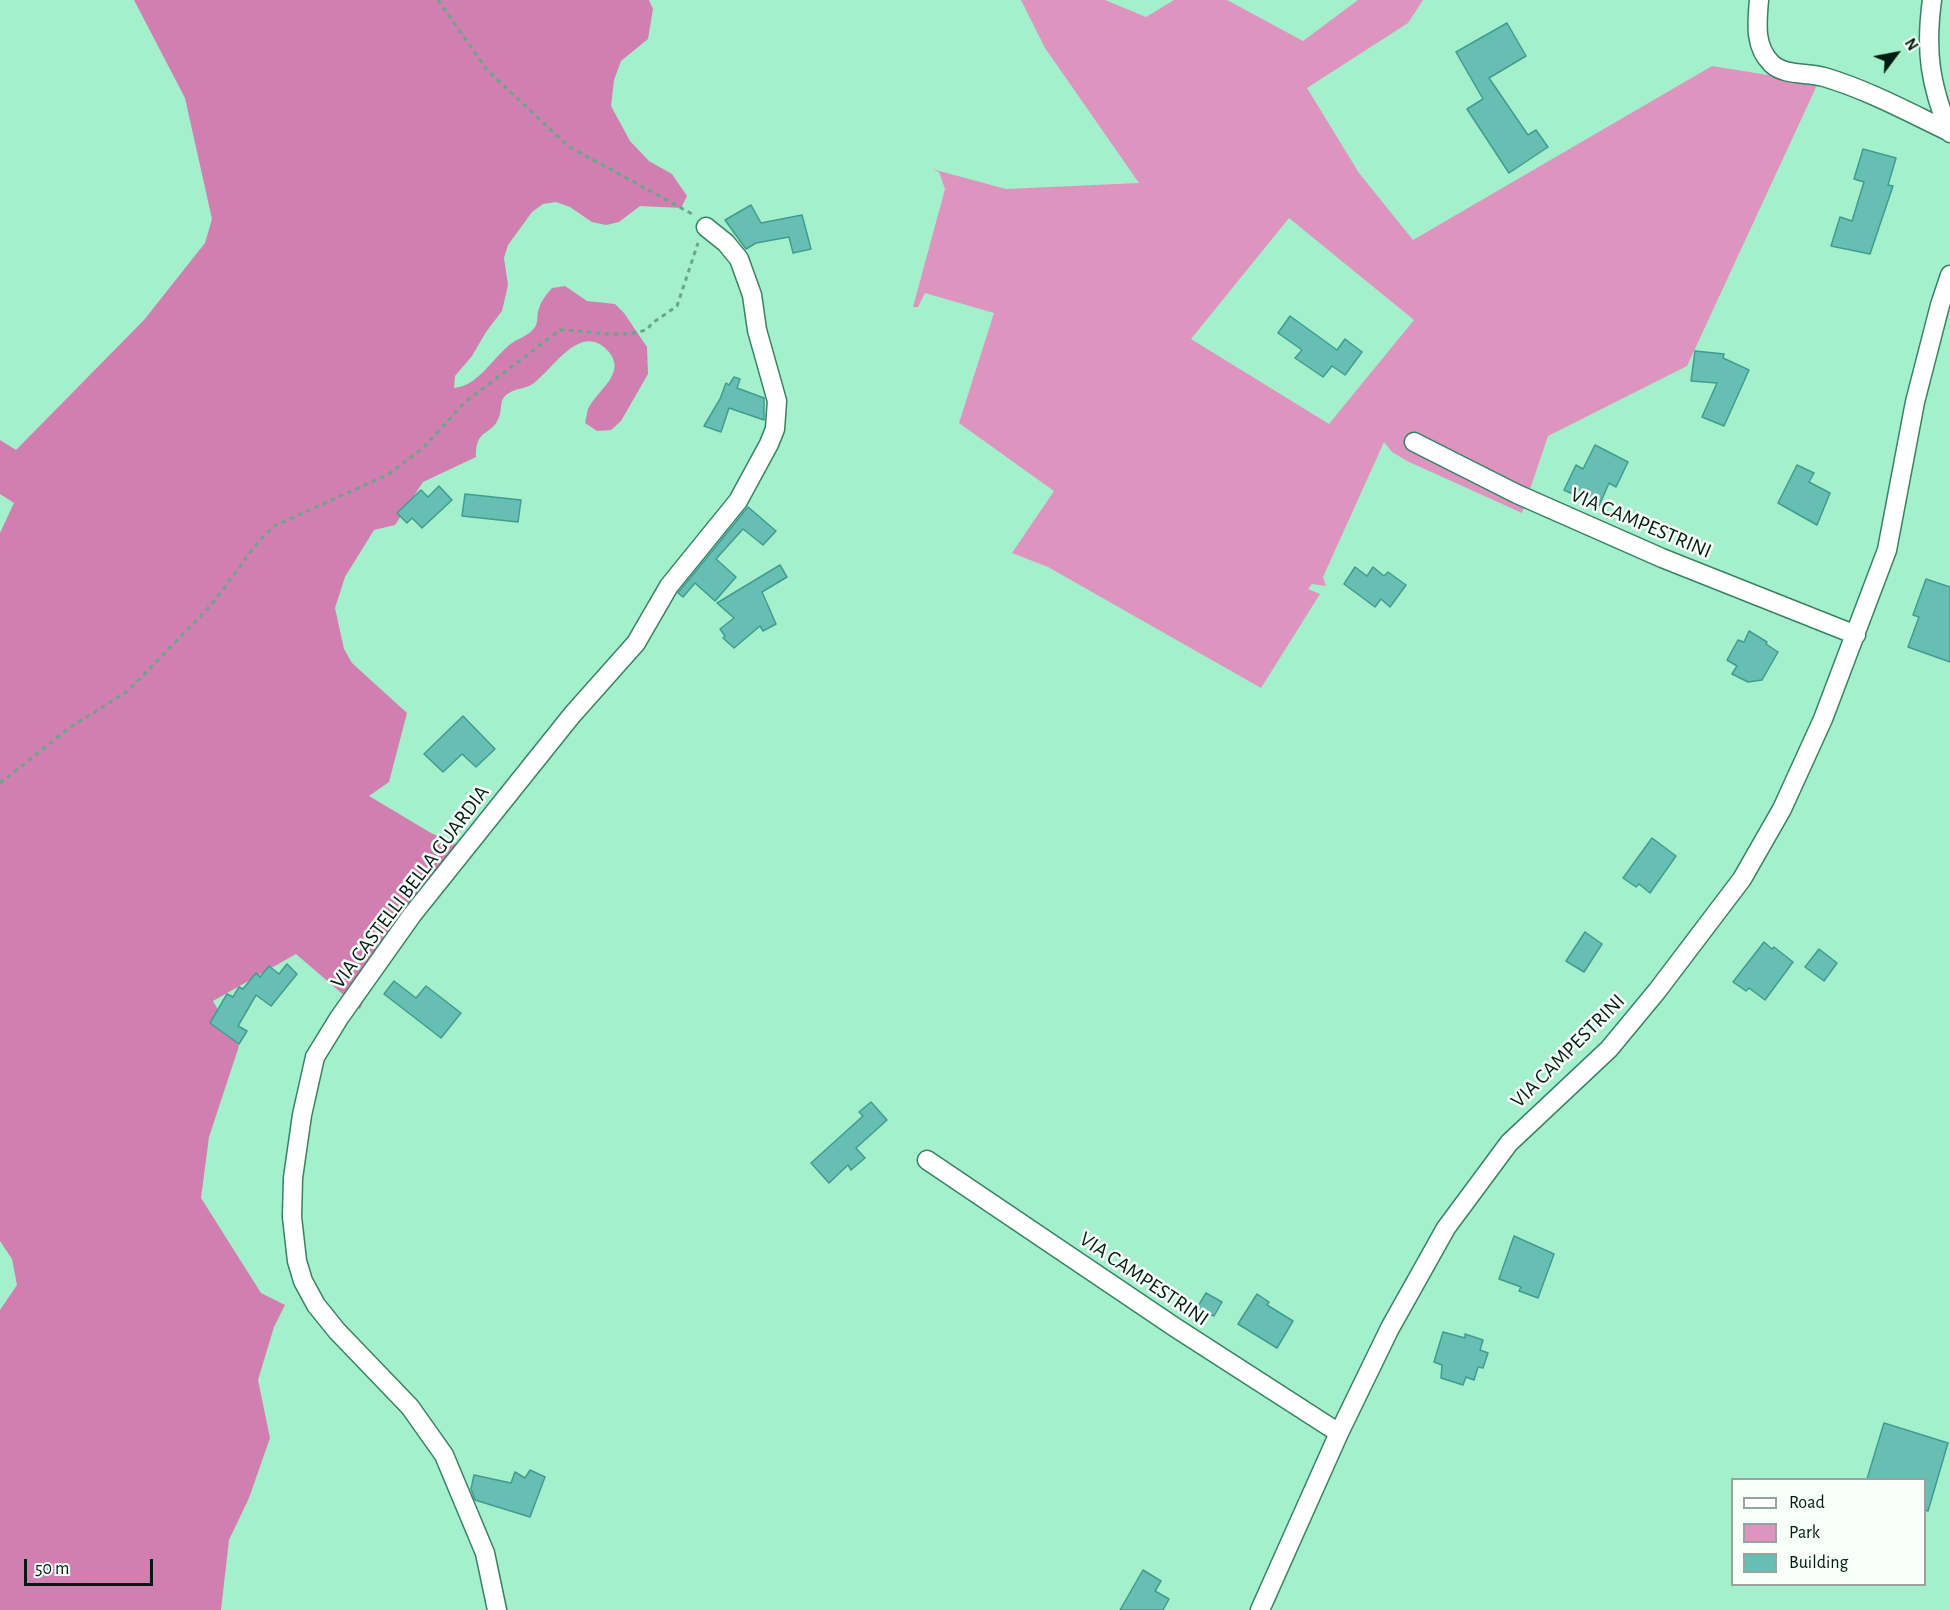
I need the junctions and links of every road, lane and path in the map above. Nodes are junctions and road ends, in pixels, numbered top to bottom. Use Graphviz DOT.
graph roads {
  1 [pos="438,0"];
  2 [pos="1759,0"];
  3 [pos="1932,0"];
  4 [pos="1950,132"];
  5 [pos="706,227"];
  6 [pos="1950,275"];
  7 [pos="1414,442"];
  8 [pos="1856,634"];
  9 [pos="0,783"];
  10 [pos="927,1160"];
  11 [pos="1339,1433"];
  12 [pos="497,1610"];
  13 [pos="1260,1610"];
  1 -- 5 [label="path"];
  2 -- 4 [label="street"];
  3 -- 4 [label="street"];
  5 -- 9 [label="path"];
  5 -- 12 [label="street, VIA CASTELLI BELLA GUARDIA"];
  6 -- 8 [label="street, VIA CAMPESTRINI"];
  7 -- 8 [label="street, VIA CAMPESTRINI"];
  8 -- 11 [label="street, VIA CAMPESTRINI"];
  10 -- 11 [label="street, VIA CAMPESTRINI"];
  11 -- 13 [label="street, VIA CAMPESTRINI"];
}
